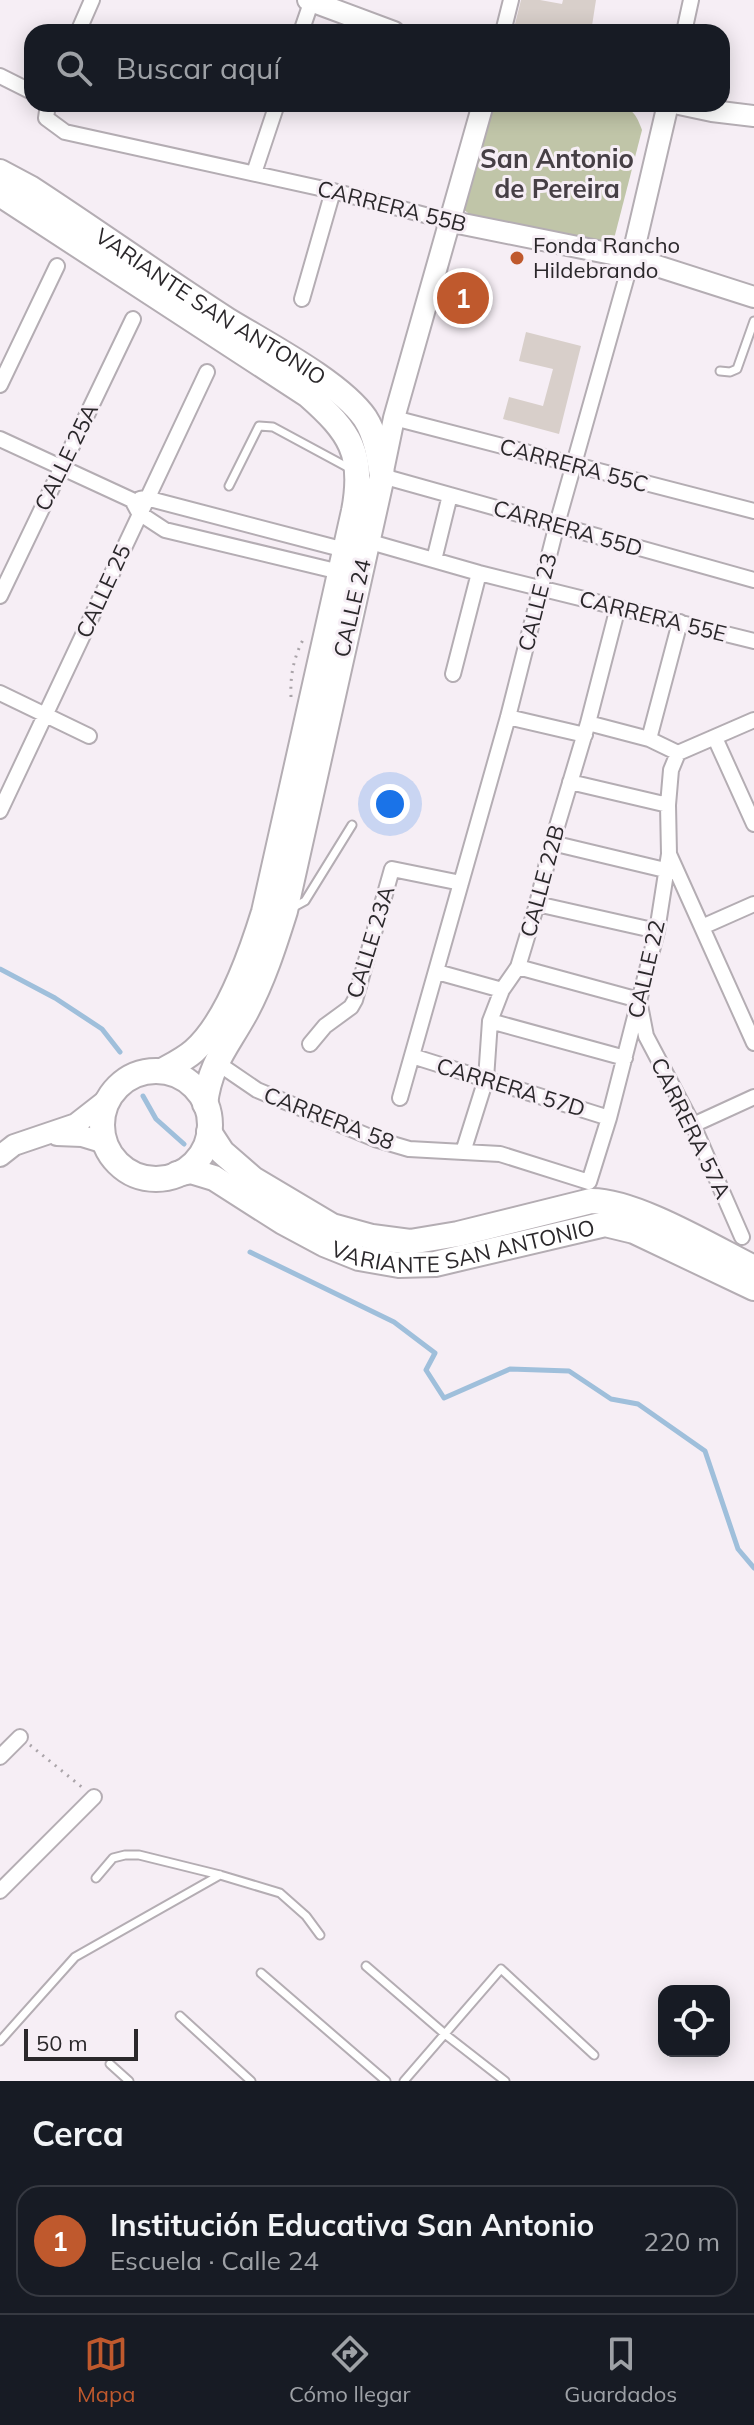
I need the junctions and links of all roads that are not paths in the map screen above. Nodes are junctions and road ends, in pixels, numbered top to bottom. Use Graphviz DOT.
graph roads {
  1 [pos="92,0"];
  2 [pos="311,0"];
  3 [pos="511,0"];
  4 [pos="691,0"];
  5 [pos="82,24"];
  6 [pos="304,24"];
  7 [pos="373,24"];
  8 [pos="505,24"];
  9 [pos="686,24"];
  10 [pos="0,76"];
  11 [pos="24,88"];
  12 [pos="47,112"];
  13 [pos="274,112"];
  14 [pos="481,112"];
  15 [pos="666,112"];
  16 [pos="720,112"];
  17 [pos="754,116"];
  18 [pos="0,172"];
  19 [pos="254,173"];
  20 [pos="333,191"];
  21 [pos="0,194"];
  22 [pos="448,221"];
  23 [pos="632,258"];
  24 [pos="57,266"];
  25 [pos="754,297"];
  26 [pos="302,299"];
  27 [pos="133,319"];
  28 [pos="754,321"];
  29 [pos="720,371"];
  30 [pos="207,372"];
  31 [pos="0,385"];
  32 [pos="394,418"];
  33 [pos="365,419"];
  34 [pos="0,439"];
  35 [pos="575,464"];
  36 [pos="61,466"];
  37 [pos="370,474"];
  38 [pos="229,486"];
  39 [pos="450,495"];
  40 [pos="139,504"];
  41 [pos="754,511"];
  42 [pos="557,524"];
  43 [pos="350,554"];
  44 [pos="434,560"];
  45 [pos="479,573"];
  46 [pos="754,580"];
  47 [pos="541,588"];
  48 [pos="0,596"];
  49 [pos="618,607"];
  50 [pos="680,622"];
  51 [pos="754,641"];
  52 [pos="453,674"];
  53 [pos="0,693"];
  54 [pos="44,714"];
  55 [pos="508,717"];
  56 [pos="754,720"];
  57 [pos="587,729"];
  58 [pos="89,736"];
  59 [pos="715,738"];
  60 [pos="649,739"];
  61 [pos="678,753"];
  62 [pos="570,782"];
  63 [pos="668,805"];
  64 [pos="0,811"];
  65 [pos="754,824"];
  66 [pos="352,825"];
  67 [pos="552,843"];
  68 [pos="669,854"];
  69 [pos="665,870"];
  70 [pos="461,883"];
  71 [pos="537,904"];
  72 [pos="754,904"];
  73 [pos="285,911"];
  74 [pos="702,927"];
  75 [pos="657,931"];
  76 [pos="518,967"];
  77 [pos="437,972"];
  78 [pos="502,990"];
  79 [pos="639,1000"];
  80 [pos="490,1021"];
  81 [pos="754,1043"];
  82 [pos="310,1044"];
  83 [pos="412,1056"];
  84 [pos="625,1058"];
  85 [pos="216,1062"];
  86 [pos="162,1071"];
  87 [pos="486,1079"];
  88 [pos="754,1097"];
  89 [pos="400,1098"];
  90 [pos="108,1099"];
  91 [pos="205,1104"];
  92 [pos="609,1118"];
  93 [pos="693,1125"];
  94 [pos="209,1132"];
  95 [pos="41,1135"];
  96 [pos="105,1143"];
  97 [pos="463,1152"];
  98 [pos="0,1156"];
  99 [pos="177,1174"];
  100 [pos="589,1182"];
  101 [pos="742,1237"];
  102 [pos="754,1268"];
  103 [pos="754,1288"];
  104 [pos="20,1737"];
  105 [pos="0,1757"];
  106 [pos="94,1797"];
  107 [pos="220,1875"];
  108 [pos="96,1878"];
  109 [pos="0,1891"];
  110 [pos="320,1935"];
  111 [pos="366,1966"];
  112 [pos="261,1973"];
  113 [pos="180,2016"];
  114 [pos="446,2035"];
  115 [pos="0,2041"];
  116 [pos="594,2055"];
  117 [pos="110,2064"];
  118 [pos="129,2081"];
  119 [pos="251,2081"];
  120 [pos="386,2081"];
  121 [pos="404,2081"];
  122 [pos="505,2081"];
  1 -- 5 [label="street"];
  2 -- 6 [label="street"];
  2 -- 7 [label="main road"];
  3 -- 8 [label="street"];
  4 -- 9 [label="street"];
  10 -- 11 [label="street"];
  12 -- 19 [label="street, CARRERA 55B"];
  13 -- 19 [label="street"];
  14 -- 22 [label="main road, CALLE 24"];
  15 -- 23 [label="main road, CALLE 23"];
  16 -- 17 [label="main road"];
  18 -- 33 [label="main road, VARIANTE SAN ANTONIO"];
  19 -- 20 [label="street, CARRERA 55B"];
  20 -- 22 [label="street, CARRERA 55B"];
  20 -- 26 [label="street"];
  21 -- 37 [label="main road, VARIANTE SAN ANTONIO"];
  22 -- 23 [label="main road, CARRERA 55B"];
  22 -- 32 [label="main road, CALLE 24"];
  23 -- 25 [label="main road, CARRERA 55B"];
  23 -- 35 [label="street, CALLE 23"];
  24 -- 31 [label="street"];
  27 -- 36 [label="street, CALLE 25A"];
  28 -- 29 [label="lane"];
  30 -- 40 [label="street, CALLE 25"];
  32 -- 33 [label="main road"];
  32 -- 35 [label="street, CARRERA 55C"];
  32 -- 37 [label="main road, CALLE 24"];
  33 -- 37 [label="main road, VARIANTE SAN ANTONIO"];
  34 -- 36 [label="street, CARRERA 55E"];
  35 -- 41 [label="street, CARRERA 55C"];
  35 -- 42 [label="street, CALLE 23"];
  36 -- 40 [label="street, CARRERA 55E"];
  36 -- 48 [label="street, CALLE 25A"];
  37 -- 38 [label="lane"];
  37 -- 39 [label="street, CARRERA 55D"];
  37 -- 43 [label="main road, CALLE 24"];
  39 -- 42 [label="street, CARRERA 55D"];
  39 -- 44 [label="street"];
  40 -- 43 [label="street, CARRERA 55E"];
  40 -- 43 [label="street, CARRERA 55E"];
  40 -- 54 [label="street, CALLE 25"];
  42 -- 46 [label="street, CARRERA 55D"];
  42 -- 47 [label="street, CALLE 23"];
  43 -- 44 [label="street, CARRERA 55E"];
  43 -- 73 [label="main road, CALLE 24"];
  43 -- 86 [label="main road, CALLE 24"];
  44 -- 45 [label="street, CARRERA 55E"];
  45 -- 47 [label="street, CARRERA 55E"];
  45 -- 52 [label="street"];
  47 -- 49 [label="street, CARRERA 55E"];
  47 -- 55 [label="street, CALLE 23"];
  49 -- 50 [label="street, CARRERA 55E"];
  49 -- 57 [label="street, CALLE 22B"];
  50 -- 51 [label="street, CARRERA 55E"];
  50 -- 60 [label="street"];
  53 -- 54 [label="street"];
  54 -- 58 [label="street"];
  54 -- 64 [label="street, CALLE 25"];
  55 -- 57 [label="street"];
  55 -- 70 [label="street, CALLE 23"];
  56 -- 59 [label="street"];
  57 -- 60 [label="street"];
  57 -- 62 [label="street, CALLE 22B"];
  59 -- 61 [label="street"];
  59 -- 65 [label="street"];
  60 -- 61 [label="street"];
  61 -- 63 [label="street, CALLE 22"];
  62 -- 63 [label="street"];
  62 -- 67 [label="street, CALLE 22B"];
  63 -- 68 [label="street, CALLE 22"];
  66 -- 73 [label="lane"];
  67 -- 69 [label="street"];
  67 -- 71 [label="street, CALLE 22B"];
  68 -- 69 [label="street, CALLE 22"];
  68 -- 74 [label="street"];
  69 -- 75 [label="street, CALLE 22"];
  70 -- 77 [label="street, CALLE 23"];
  70 -- 82 [label="street, CALLE 23A"];
  71 -- 75 [label="street"];
  71 -- 76 [label="street, CALLE 22B"];
  72 -- 74 [label="street"];
  73 -- 85 [label="main road, CALLE 24"];
  74 -- 81 [label="street"];
  75 -- 79 [label="street, CALLE 22"];
  76 -- 78 [label="street, CALLE 22B"];
  76 -- 79 [label="street"];
  77 -- 78 [label="street"];
  77 -- 83 [label="street, CALLE 23"];
  78 -- 80 [label="street, CALLE 22B"];
  79 -- 84 [label="street, CALLE 22"];
  79 -- 93 [label="street, CARRERA 57A"];
  80 -- 84 [label="street"];
  80 -- 87 [label="street, CALLE 22B"];
  83 -- 87 [label="street, CARRERA 57D"];
  83 -- 89 [label="street, CALLE 23"];
  84 -- 92 [label="street, CALLE 22"];
  85 -- 91 [label="main road, CALLE 24"];
  85 -- 97 [label="street, CARRERA 58"];
  86 -- 90 [label="main road"];
  86 -- 91 [label="main road"];
  87 -- 92 [label="street, CARRERA 57D"];
  87 -- 97 [label="street, CALLE 22B"];
  88 -- 93 [label="street"];
  90 -- 95 [label="main road"];
  90 -- 96 [label="main road"];
  91 -- 94 [label="main road"];
  92 -- 100 [label="street, CALLE 22"];
  93 -- 101 [label="street, CARRERA 57A"];
  94 -- 99 [label="main road"];
  94 -- 102 [label="main road, VARIANTE SAN ANTONIO"];
  95 -- 96 [label="main road"];
  95 -- 98 [label="main road"];
  96 -- 99 [label="main road, VARIANTE SAN ANTONIO"];
  97 -- 100 [label="street, CARRERA 58"];
  99 -- 103 [label="main road, VARIANTE SAN ANTONIO"];
  104 -- 105 [label="street"];
  106 -- 109 [label="street"];
  107 -- 108 [label="lane"];
  107 -- 110 [label="lane"];
  107 -- 115 [label="lane"];
  111 -- 114 [label="lane"];
  112 -- 120 [label="lane"];
  113 -- 119 [label="lane"];
  114 -- 116 [label="lane"];
  114 -- 121 [label="lane"];
  114 -- 122 [label="lane"];
  117 -- 118 [label="lane"];
}
